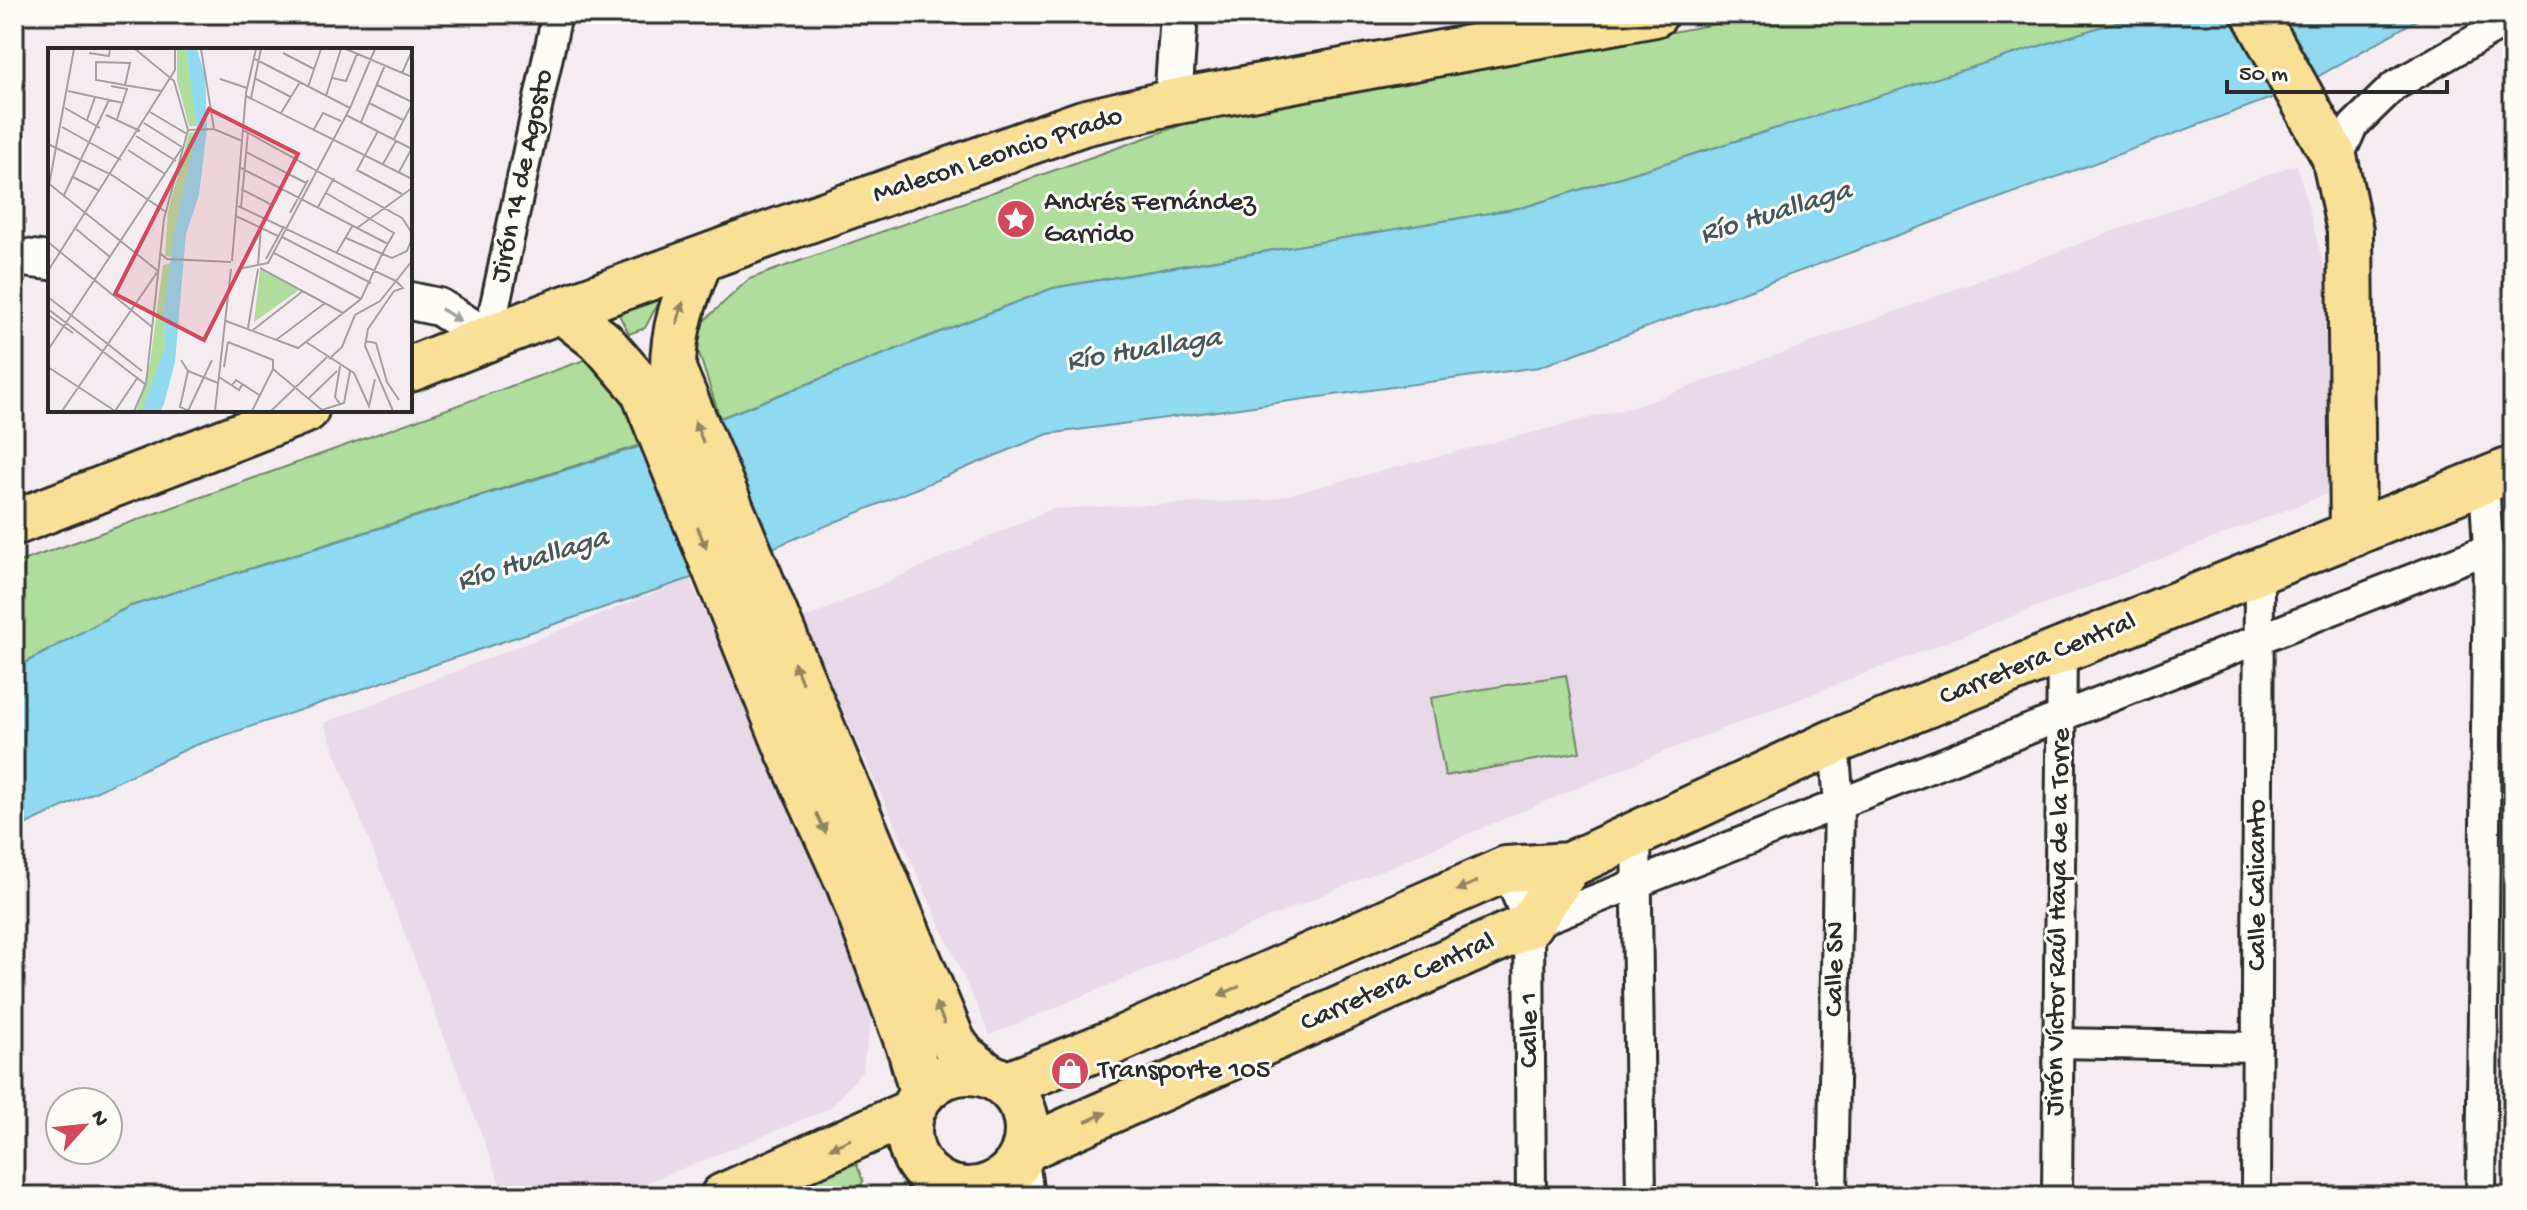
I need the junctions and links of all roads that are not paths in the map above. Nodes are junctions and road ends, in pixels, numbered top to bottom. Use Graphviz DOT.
graph roads {
  1 [pos="557,14"];
  2 [pos="1179,14"];
  3 [pos="1655,14"];
  4 [pos="2255,14"];
  5 [pos="2513,18"];
  6 [pos="1173,102"];
  7 [pos="2335,159"];
  8 [pos="14,257"];
  9 [pos="700,260"];
  10 [pos="48,261"];
  11 [pos="412,301"];
  12 [pos="561,310"];
  13 [pos="488,338"];
  14 [pos="412,368"];
  15 [pos="657,379"];
  16 [pos="301,412"];
  17 [pos="2498,475"];
  18 [pos="14,523"];
  19 [pos="2353,534"];
  20 [pos="2488,549"];
  21 [pos="2259,573"];
  22 [pos="2260,640"];
  23 [pos="2062,649"];
  24 [pos="2061,716"];
  25 [pos="1834,742"];
  26 [pos="808,749"];
  27 [pos="1839,804"];
  28 [pos="1636,833"];
  29 [pos="1569,865"];
  30 [pos="1506,869"];
  31 [pos="1637,884"];
  32 [pos="1529,925"];
  33 [pos="2058,1043"];
  34 [pos="2257,1047"];
  35 [pos="996,1080"];
  36 [pos="916,1102"];
  37 [pos="1023,1169"];
  38 [pos="935,1191"];
  39 [pos="723,1196"];
  40 [pos="1531,1196"];
  41 [pos="1641,1196"];
  42 [pos="1832,1196"];
  43 [pos="2057,1196"];
  44 [pos="2256,1196"];
  45 [pos="2481,1196"];
  1 -- 13 [label="street, Jirón 14 de Agosto"];
  2 -- 6 [label="street"];
  3 -- 6 [label="main road, Malecon Leoncio Prado"];
  4 -- 7 [label="main road"];
  5 -- 7 [label="street"];
  6 -- 9 [label="main road, Malecon Leoncio Prado"];
  7 -- 19 [label="main road"];
  8 -- 10 [label="street"];
  9 -- 12 [label="main road, Malecon Leoncio Prado"];
  15 -- 9 [label="main road, one-way"];
  11 -- 13 [label="street, one-way"];
  12 -- 13 [label="main road, Malecon Leoncio Prado"];
  12 -- 15 [label="main road"];
  13 -- 14 [label="main road, Malecon Leoncio Prado"];
  15 -- 26 [label="main road"];
  16 -- 18 [label="main road"];
  17 -- 19 [label="main road, Carretera Central"];
  17 -- 20 [label="street"];
  19 -- 21 [label="main road, Carretera Central"];
  20 -- 22 [label="street"];
  20 -- 45 [label="street"];
  21 -- 22 [label="street, Calle Calicanto"];
  21 -- 23 [label="main road, Carretera Central"];
  22 -- 24 [label="street"];
  22 -- 34 [label="street, Calle Calicanto"];
  23 -- 24 [label="street, Jirón Víctor Raúl Haya de la Torre"];
  23 -- 25 [label="main road, Carretera Central"];
  24 -- 27 [label="street"];
  24 -- 33 [label="street, Jirón Víctor Raúl Haya de la Torre"];
  25 -- 27 [label="street, Calle SN"];
  25 -- 28 [label="main road, Carretera Central"];
  35 -- 26 [label="main road, one-way"];
  26 -- 36 [label="main road, one-way"];
  27 -- 31 [label="street"];
  27 -- 42 [label="street, Calle SN"];
  28 -- 29 [label="main road, Carretera Central"];
  28 -- 31 [label="street"];
  29 -- 30 [label="main road, Carretera Central"];
  29 -- 32 [label="main road, Carretera Central"];
  30 -- 32 [label="street, Calle 1"];
  30 -- 35 [label="main road, Carretera Central, one-way"];
  31 -- 32 [label="street"];
  31 -- 41 [label="street"];
  37 -- 32 [label="main road, Carretera Central, one-way"];
  32 -- 40 [label="street, Calle 1"];
  33 -- 34 [label="street"];
  33 -- 43 [label="street, Jirón Víctor Raúl Haya de la Torre"];
  34 -- 44 [label="street, Calle Calicanto"];
  35 -- 36 [label="main road"];
  35 -- 37 [label="main road"];
  36 -- 38 [label="main road"];
  36 -- 39 [label="main road, one-way"];
  37 -- 38 [label="main road"];
}
